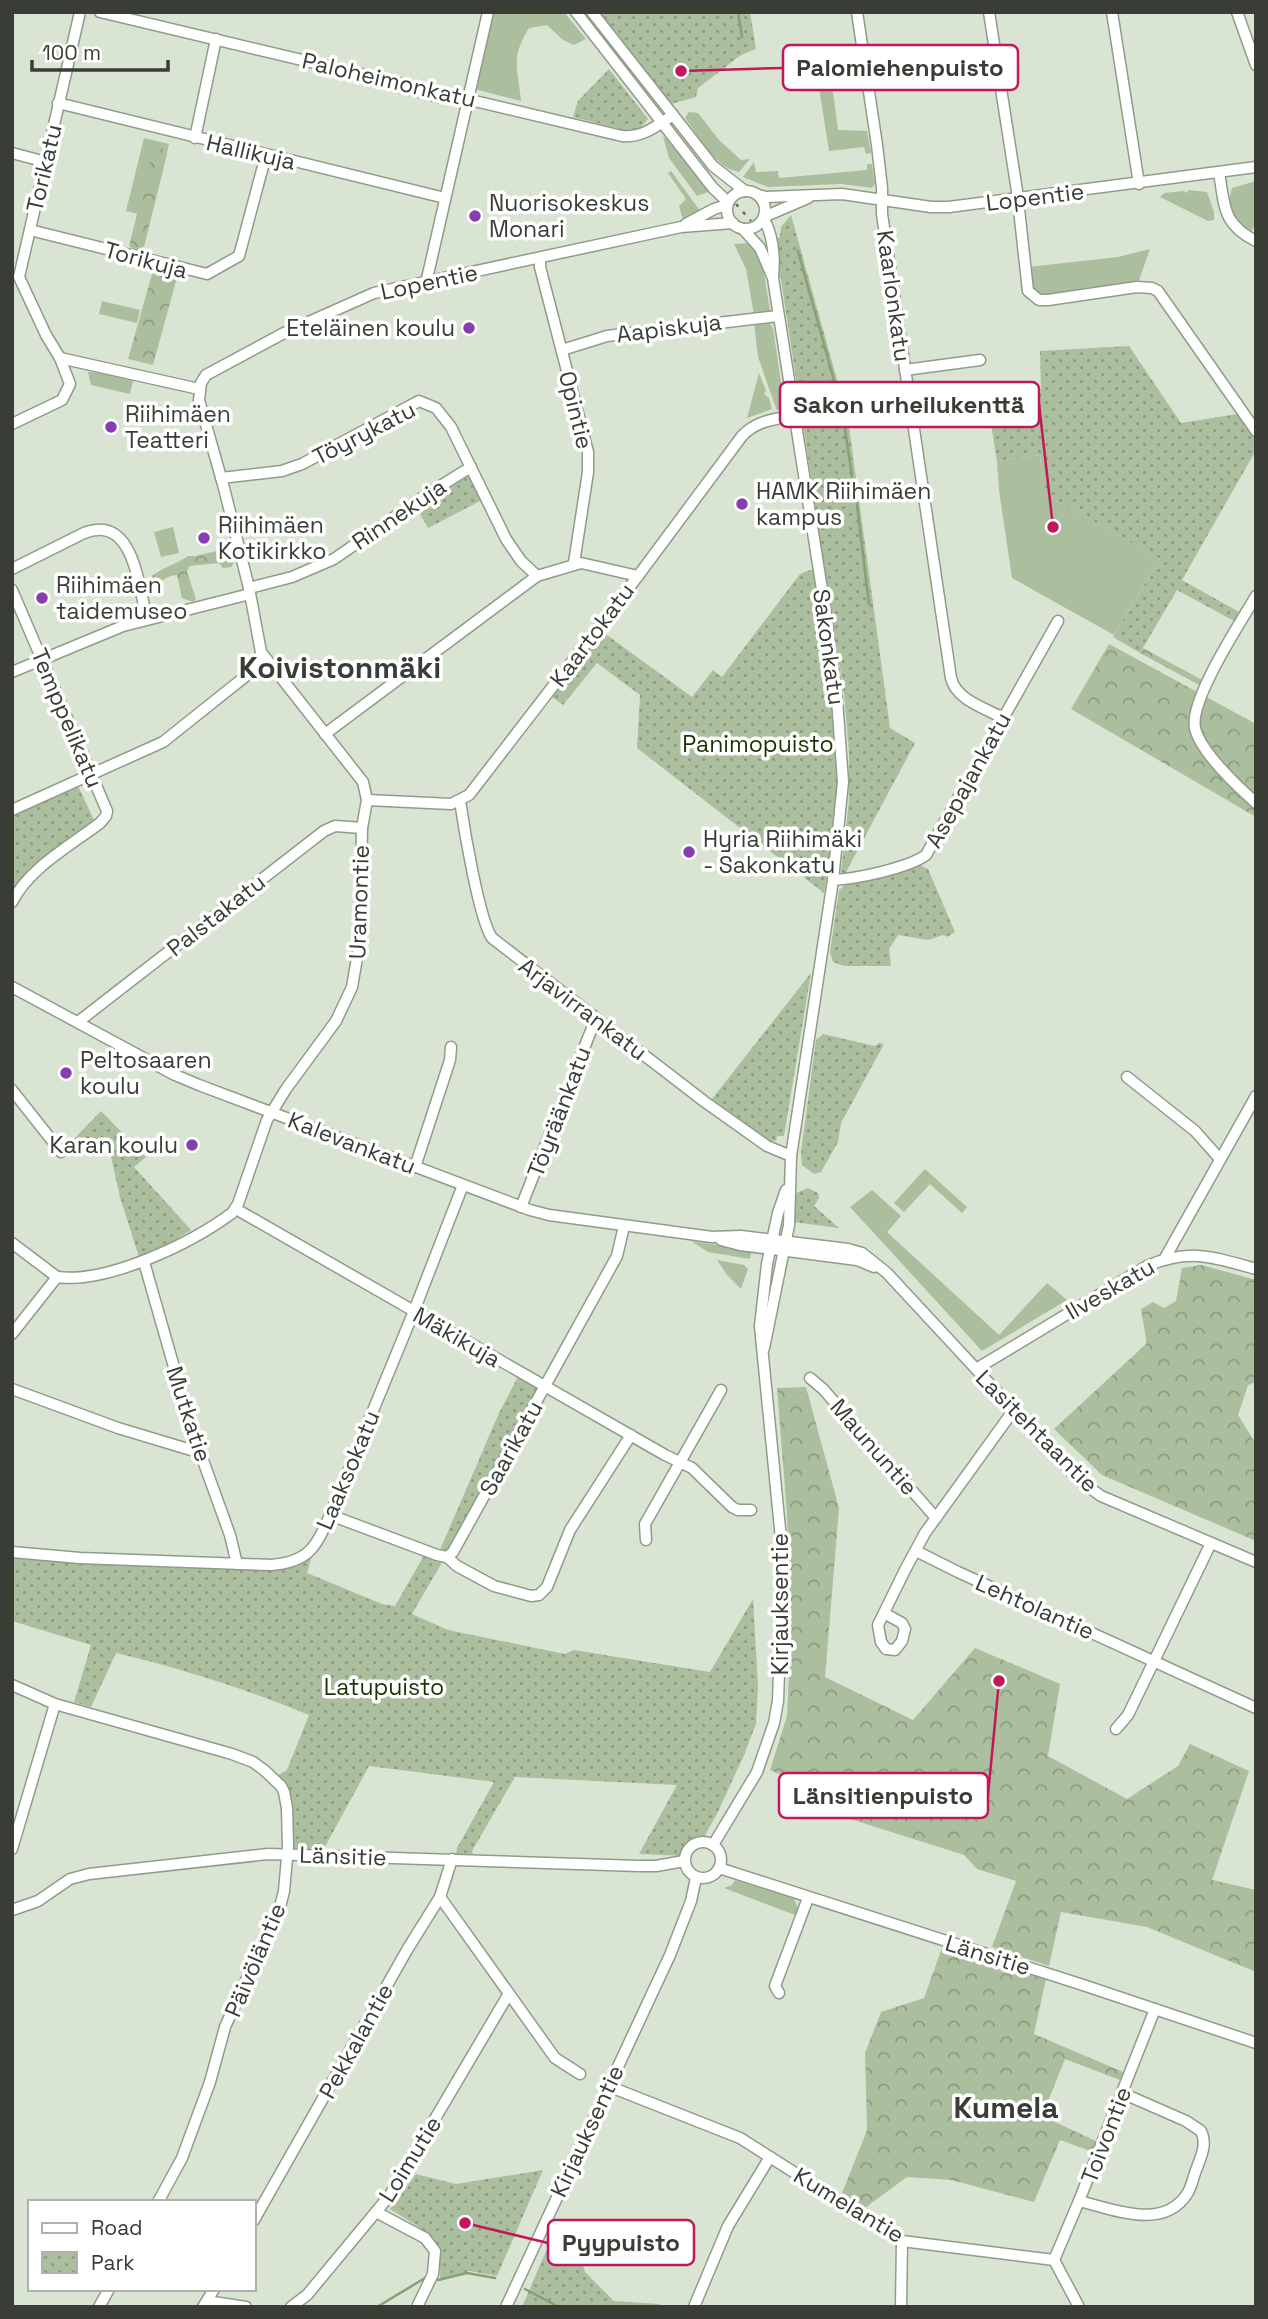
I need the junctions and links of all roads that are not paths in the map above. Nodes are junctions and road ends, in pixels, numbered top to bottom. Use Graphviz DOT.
graph roads {
  1 [pos="80,12"];
  2 [pos="100,12"];
  3 [pos="488,12"];
  4 [pos="576,12"];
  5 [pos="592,12"];
  6 [pos="857,12"];
  7 [pos="989,12"];
  8 [pos="1112,12"];
  9 [pos="1237,12"];
  10 [pos="216,39"];
  11 [pos="1253,48"];
  12 [pos="1256,65"];
  13 [pos="467,99"];
  14 [pos="58,103"];
  15 [pos="673,115"];
  16 [pos="662,122"];
  17 [pos="195,138"];
  18 [pos="12,153"];
  19 [pos="266,155"];
  20 [pos="46,162"];
  21 [pos="1256,167"];
  22 [pos="1219,173"];
  23 [pos="1139,184"];
  24 [pos="746,191"];
  25 [pos="758,195"];
  26 [pos="814,196"];
  27 [pos="445,198"];
  28 [pos="1017,199"];
  29 [pos="883,200"];
  30 [pos="727,204"];
  31 [pos="765,217"];
  32 [pos="738,226"];
  33 [pos="681,227"];
  34 [pos="30,230"];
  35 [pos="1256,241"];
  36 [pos="540,258"];
  37 [pos="773,278"];
  38 [pos="17,283"];
  39 [pos="426,283"];
  40 [pos="778,316"];
  41 [pos="562,350"];
  42 [pos="60,358"];
  43 [pos="980,360"];
  44 [pos="905,370"];
  45 [pos="199,389"];
  46 [pos="793,416"];
  47 [pos="12,424"];
  48 [pos="1256,431"];
  49 [pos="471,467"];
  50 [pos="221,478"];
  51 [pos="574,563"];
  52 [pos="12,569"];
  53 [pos="537,576"];
  54 [pos="638,576"];
  55 [pos="12,590"];
  56 [pos="249,591"];
  57 [pos="1256,596"];
  58 [pos="148,619"];
  59 [pos="1058,621"];
  60 [pos="42,659"];
  61 [pos="266,660"];
  62 [pos="12,672"];
  63 [pos="1003,718"];
  64 [pos="325,734"];
  65 [pos="92,775"];
  66 [pos="368,800"];
  67 [pos="460,801"];
  68 [pos="1256,803"];
  69 [pos="12,810"];
  70 [pos="362,828"];
  71 [pos="833,880"];
  72 [pos="12,902"];
  73 [pos="12,987"];
  74 [pos="596,1018"];
  75 [pos="78,1022"];
  76 [pos="451,1047"];
  77 [pos="1127,1077"];
  78 [pos="12,1090"];
  79 [pos="1256,1096"];
  80 [pos="272,1112"];
  81 [pos="61,1152"];
  82 [pos="791,1156"];
  83 [pos="1219,1158"];
  84 [pos="415,1167"];
  85 [pos="789,1184"];
  86 [pos="463,1185"];
  87 [pos="521,1207"];
  88 [pos="236,1209"];
  89 [pos="624,1226"];
  90 [pos="12,1243"];
  91 [pos="771,1244"];
  92 [pos="784,1246"];
  93 [pos="1165,1258"];
  94 [pos="144,1262"];
  95 [pos="1256,1269"];
  96 [pos="57,1277"];
  97 [pos="414,1311"];
  98 [pos="12,1334"];
  99 [pos="764,1348"];
  100 [pos="976,1369"];
  101 [pos="810,1378"];
  102 [pos="545,1385"];
  103 [pos="12,1388"];
  104 [pos="721,1390"];
  105 [pos="1013,1410"];
  106 [pos="631,1434"];
  107 [pos="201,1453"];
  108 [pos="680,1462"];
  109 [pos="751,1510"];
  110 [pos="330,1515"];
  111 [pos="936,1518"];
  112 [pos="646,1540"];
  113 [pos="1211,1544"];
  114 [pos="916,1551"];
  115 [pos="12,1552"];
  116 [pos="447,1557"];
  117 [pos="1256,1562"];
  118 [pos="237,1564"];
  119 [pos="884,1613"];
  120 [pos="1154,1661"];
  121 [pos="12,1685"];
  122 [pos="55,1704"];
  123 [pos="1256,1708"];
  124 [pos="1116,1729"];
  125 [pos="18,1811"];
  126 [pos="713,1845"];
  127 [pos="12,1849"];
  128 [pos="288,1854"];
  129 [pos="452,1859"];
  130 [pos="684,1861"];
  131 [pos="719,1868"];
  132 [pos="696,1878"];
  133 [pos="440,1897"];
  134 [pos="808,1898"];
  135 [pos="12,1910"];
  136 [pos="779,1993"];
  137 [pos="508,1995"];
  138 [pos="1155,2009"];
  139 [pos="1256,2043"];
  140 [pos="580,2074"];
  141 [pos="608,2086"];
  142 [pos="1122,2093"];
  143 [pos="770,2157"];
  144 [pos="159,2200"];
  145 [pos="1079,2201"];
  146 [pos="376,2212"];
  147 [pos="256,2216"];
  148 [pos="902,2241"];
  149 [pos="1054,2260"];
  150 [pos="108,2291"];
  151 [pos="205,2304"];
  152 [pos="99,2307"];
  153 [pos="246,2307"];
  154 [pos="291,2307"];
  155 [pos="417,2307"];
  156 [pos="506,2307"];
  157 [pos="694,2307"];
  158 [pos="901,2307"];
  159 [pos="1079,2307"];
  1 -- 14 [label="street, Torikatu"];
  2 -- 10 [label="street, Paloheimonkatu"];
  3 -- 13 [label="street"];
  4 -- 16 [label="street"];
  5 -- 15 [label="street"];
  6 -- 29 [label="street, Kaarlonkatu"];
  7 -- 28 [label="street"];
  8 -- 23 [label="street"];
  9 -- 11 [label="street"];
  10 -- 13 [label="street, Paloheimonkatu"];
  10 -- 17 [label="street"];
  11 -- 12 [label="street"];
  13 -- 16 [label="street, Paloheimonkatu"];
  13 -- 27 [label="street"];
  14 -- 17 [label="street, Hallikuja"];
  14 -- 20 [label="street, Torikatu"];
  15 -- 16 [label="street, Paloheimonkatu"];
  15 -- 24 [label="street"];
  16 -- 30 [label="street"];
  17 -- 19 [label="street, Hallikuja"];
  18 -- 20 [label="street"];
  19 -- 27 [label="street, Hallikuja"];
  19 -- 34 [label="street, Torikuja"];
  20 -- 34 [label="street, Torikatu"];
  21 -- 22 [label="street, Lopentie"];
  22 -- 23 [label="street, Lopentie"];
  22 -- 35 [label="street"];
  23 -- 28 [label="street, Lopentie"];
  24 -- 25 [label="street"];
  24 -- 30 [label="street"];
  25 -- 26 [label="street, Lopentie"];
  25 -- 31 [label="street"];
  26 -- 29 [label="street, Lopentie"];
  26 -- 31 [label="street, Lopentie"];
  27 -- 39 [label="street"];
  28 -- 29 [label="street, Lopentie"];
  28 -- 48 [label="street"];
  29 -- 44 [label="street, Kaarlonkatu"];
  30 -- 32 [label="street"];
  30 -- 33 [label="street, Lopentie"];
  31 -- 32 [label="street"];
  31 -- 37 [label="street, Sakonkatu"];
  32 -- 33 [label="street, Lopentie"];
  32 -- 37 [label="street, Sakonkatu"];
  33 -- 36 [label="street, Lopentie"];
  34 -- 38 [label="street, Torikatu"];
  36 -- 39 [label="street, Lopentie"];
  36 -- 41 [label="street, Opintie"];
  37 -- 40 [label="street, Sakonkatu"];
  38 -- 42 [label="street, Torikatu"];
  39 -- 45 [label="street, Lopentie"];
  40 -- 41 [label="street, Aapiskuja"];
  40 -- 46 [label="street, Sakonkatu"];
  41 -- 51 [label="street, Opintie"];
  42 -- 45 [label="street"];
  42 -- 47 [label="street, Torikatu"];
  43 -- 44 [label="street"];
  44 -- 63 [label="street, Kaarlonkatu"];
  45 -- 50 [label="street"];
  46 -- 54 [label="street, Kaartokatu"];
  46 -- 71 [label="street, Sakonkatu"];
  49 -- 50 [label="street, Töyrykatu"];
  49 -- 53 [label="street, Töyrykatu"];
  49 -- 56 [label="street, Rinnekuja"];
  50 -- 56 [label="street"];
  51 -- 53 [label="street"];
  51 -- 54 [label="street"];
  52 -- 58 [label="street"];
  53 -- 64 [label="street"];
  54 -- 67 [label="street, Kaartokatu"];
  55 -- 60 [label="street, Temppelikatu"];
  56 -- 58 [label="street, Rinnekuja"];
  56 -- 61 [label="street"];
  57 -- 68 [label="street"];
  58 -- 60 [label="street, Rinnekuja"];
  59 -- 63 [label="street, Asepajankatu"];
  60 -- 62 [label="street, Rinnekuja"];
  60 -- 65 [label="street, Temppelikatu"];
  61 -- 64 [label="street"];
  61 -- 65 [label="street"];
  63 -- 71 [label="street, Asepajankatu"];
  64 -- 66 [label="street"];
  65 -- 69 [label="street"];
  65 -- 72 [label="street, Temppelikatu"];
  66 -- 67 [label="street"];
  66 -- 70 [label="street, Uramontie"];
  67 -- 74 [label="street, Arjavirrankatu"];
  70 -- 75 [label="street, Palstakatu"];
  70 -- 80 [label="street, Uramontie"];
  71 -- 82 [label="street, Sakonkatu"];
  73 -- 75 [label="street, Kalevankatu"];
  74 -- 82 [label="street, Arjavirrankatu"];
  74 -- 87 [label="street, Töyräänkatu"];
  75 -- 80 [label="street, Kalevankatu"];
  76 -- 84 [label="street"];
  77 -- 83 [label="street"];
  78 -- 81 [label="street"];
  79 -- 83 [label="street"];
  80 -- 84 [label="street, Kalevankatu"];
  80 -- 88 [label="street, Uramontie"];
  82 -- 85 [label="street, Sakonkatu"];
  83 -- 93 [label="street"];
  84 -- 86 [label="street, Kalevankatu"];
  85 -- 91 [label="street, Sakonkatu"];
  85 -- 92 [label="street, Sakonkatu"];
  86 -- 87 [label="street, Kalevankatu"];
  86 -- 97 [label="street, Laaksokatu"];
  87 -- 89 [label="street, Kalevankatu"];
  88 -- 94 [label="street"];
  88 -- 97 [label="street, Mäkikuja"];
  89 -- 91 [label="street, Kalevankatu"];
  89 -- 102 [label="street, Saarikatu"];
  90 -- 96 [label="street"];
  91 -- 92 [label="street, Lasitehtaantie"];
  91 -- 99 [label="street, Kirjauksentie"];
  92 -- 99 [label="street, Kirjauksentie"];
  92 -- 100 [label="street, Lasitehtaantie"];
  93 -- 95 [label="street, Ilveskatu"];
  93 -- 100 [label="street, Ilveskatu"];
  94 -- 96 [label="street"];
  94 -- 107 [label="street, Mutkatie"];
  96 -- 98 [label="street"];
  97 -- 102 [label="street, Mäkikuja"];
  97 -- 110 [label="street, Laaksokatu"];
  99 -- 126 [label="street, Kirjauksentie"];
  100 -- 105 [label="street, Lasitehtaantie"];
  101 -- 111 [label="street, Maununtie"];
  102 -- 106 [label="street, Mäkikuja"];
  102 -- 116 [label="street, Saarikatu"];
  103 -- 107 [label="street"];
  104 -- 108 [label="street"];
  105 -- 111 [label="street"];
  105 -- 113 [label="street, Lasitehtaantie"];
  106 -- 108 [label="street, Mäkikuja"];
  106 -- 116 [label="street"];
  107 -- 118 [label="street, Mutkatie"];
  108 -- 109 [label="street, Mäkikuja"];
  108 -- 112 [label="street"];
  110 -- 116 [label="street"];
  110 -- 118 [label="street, Laaksokatu"];
  111 -- 114 [label="street"];
  113 -- 117 [label="street, Lasitehtaantie"];
  113 -- 120 [label="street"];
  114 -- 119 [label="street"];
  114 -- 120 [label="street, Lehtolantie"];
  115 -- 118 [label="street, Laaksokatu"];
  120 -- 123 [label="street, Lehtolantie"];
  120 -- 124 [label="street"];
  121 -- 122 [label="street, Päivöläntie"];
  122 -- 125 [label="street"];
  122 -- 128 [label="street, Päivöläntie"];
  125 -- 127 [label="street"];
  126 -- 130 [label="street"];
  126 -- 131 [label="street"];
  128 -- 129 [label="street, Länsitie"];
  128 -- 135 [label="street, Länsitie"];
  128 -- 144 [label="street, Päivöläntie"];
  129 -- 130 [label="street, Länsitie"];
  129 -- 133 [label="street, Pekkalantie"];
  130 -- 132 [label="street"];
  131 -- 132 [label="street"];
  131 -- 134 [label="street, Länsitie"];
  132 -- 141 [label="street, Kirjauksentie"];
  133 -- 137 [label="street"];
  133 -- 147 [label="street, Pekkalantie"];
  134 -- 136 [label="street"];
  134 -- 138 [label="street, Länsitie"];
  137 -- 140 [label="street"];
  137 -- 146 [label="street, Loimutie"];
  138 -- 139 [label="street, Länsitie"];
  138 -- 142 [label="street, Toivontie"];
  141 -- 143 [label="street, Kumelantie"];
  141 -- 156 [label="street, Kirjauksentie"];
  142 -- 145 [label="street, Toivontie"];
  142 -- 145 [label="street"];
  143 -- 148 [label="street, Kumelantie"];
  143 -- 157 [label="street"];
  145 -- 149 [label="street, Toivontie"];
  146 -- 154 [label="street, Loimutie"];
  146 -- 155 [label="street"];
  148 -- 149 [label="street, Kumelantie"];
  148 -- 158 [label="street"];
  149 -- 159 [label="street"];
  150 -- 152 [label="street"];
  151 -- 153 [label="street"];
}
